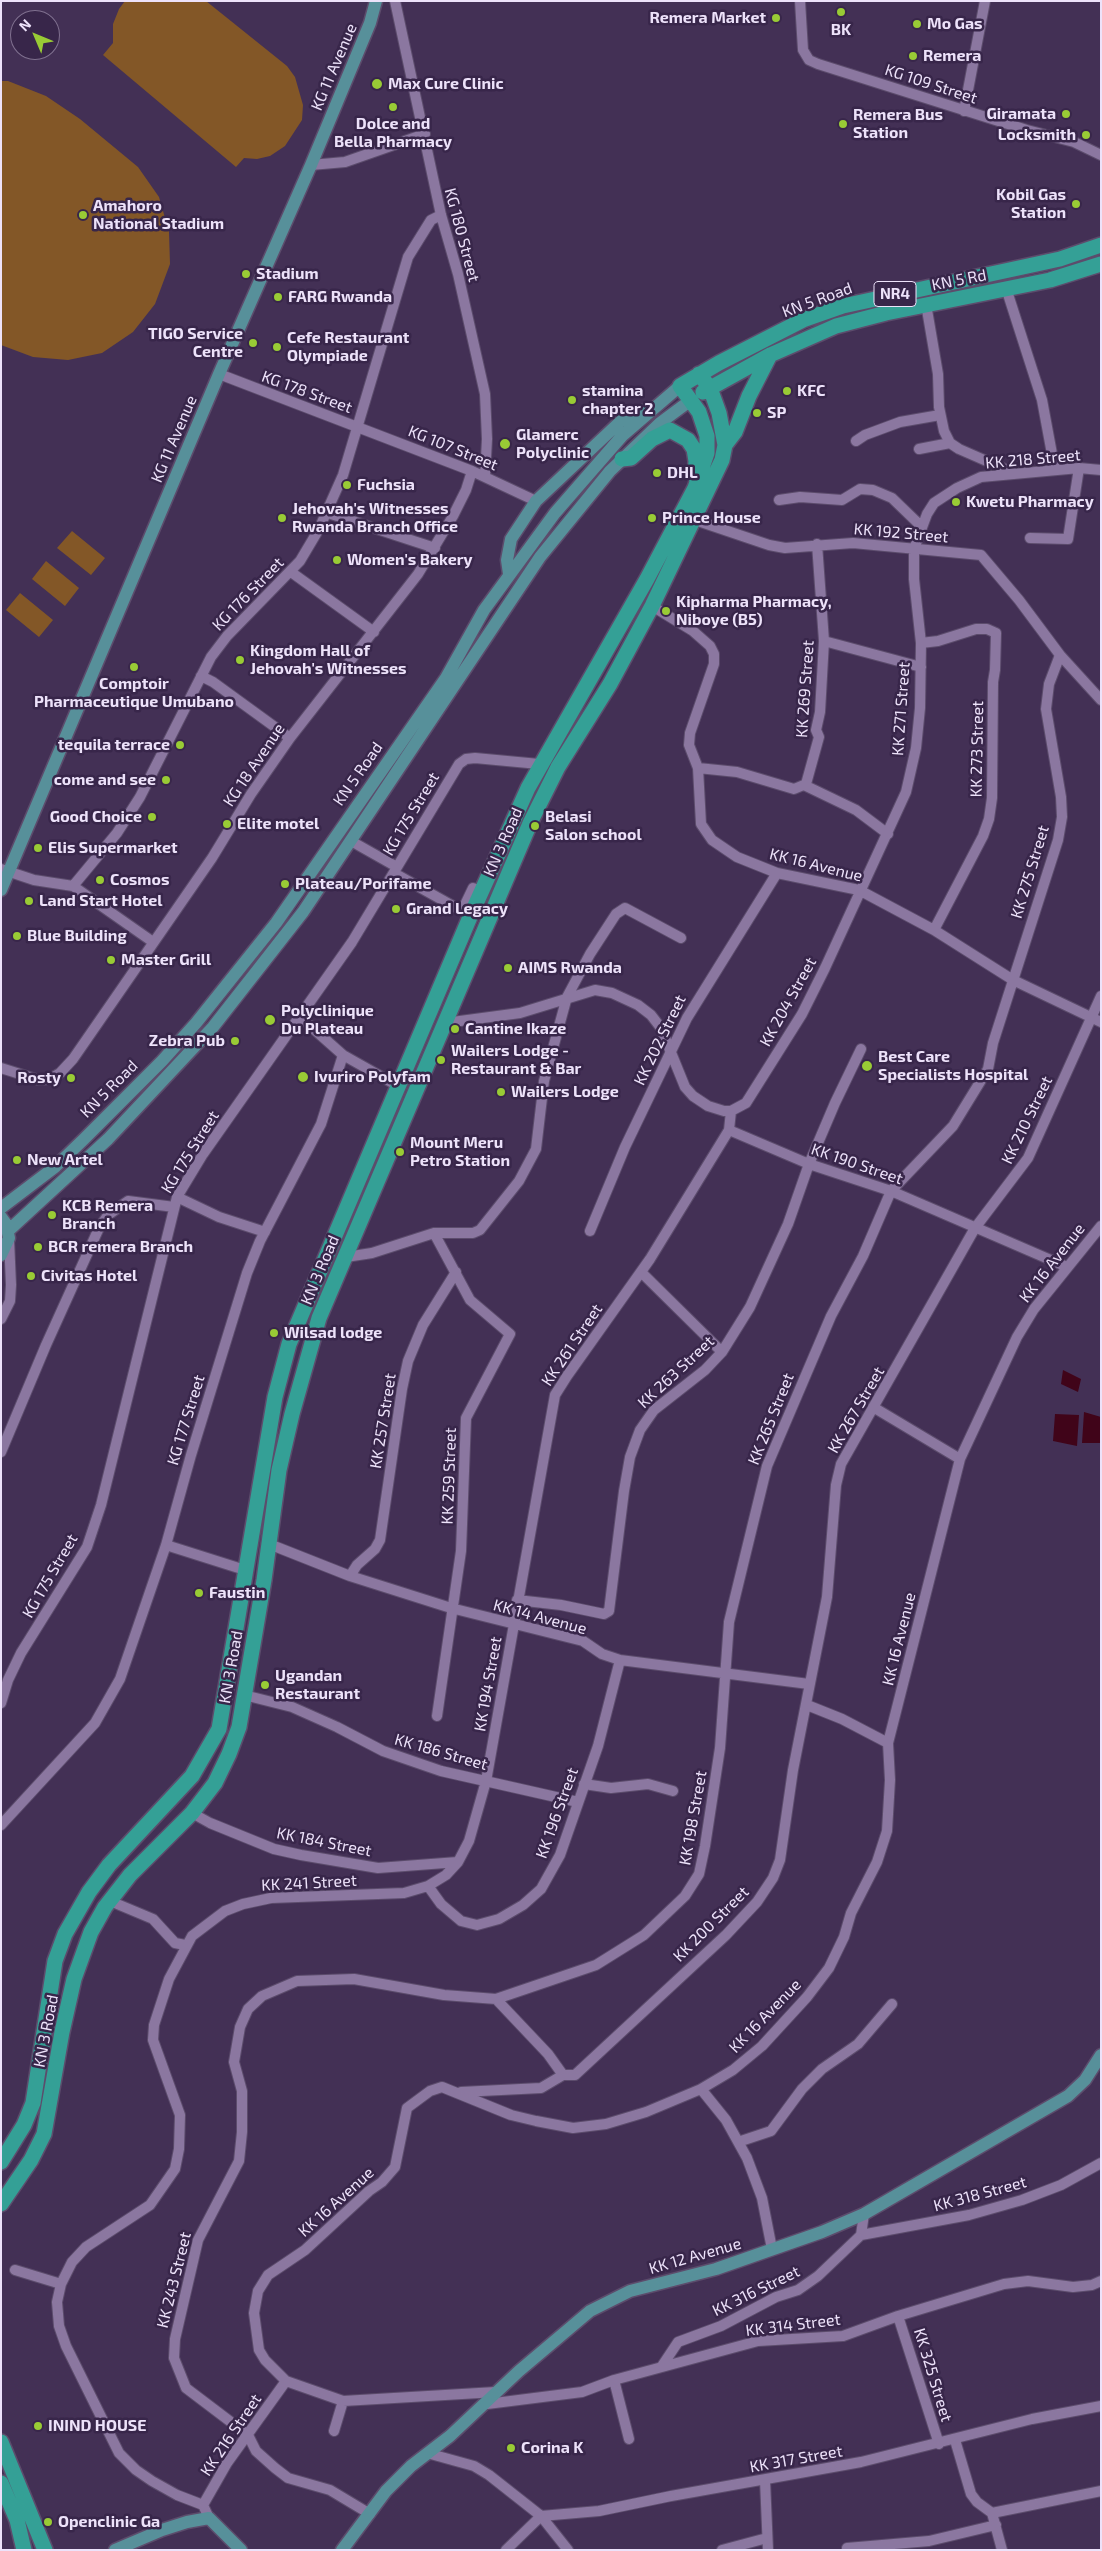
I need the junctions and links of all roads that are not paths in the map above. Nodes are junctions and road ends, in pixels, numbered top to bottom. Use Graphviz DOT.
graph roads {
  1 [pos="376,1"];
  2 [pos="395,1"];
  3 [pos="800,1"];
  4 [pos="985,1"];
  5 [pos="964,111"];
  6 [pos="425,134"];
  7 [pos="1101,155"];
  8 [pos="312,165"];
  9 [pos="441,215"];
  10 [pos="1101,245"];
  11 [pos="1101,264"];
  12 [pos="1006,288"];
  13 [pos="926,304"];
  14 [pos="770,355"];
  15 [pos="219,374"];
  16 [pos="699,374"];
  17 [pos="680,386"];
  18 [pos="710,388"];
  19 [pos="691,400"];
  20 [pos="656,405"];
  21 [pos="940,415"];
  22 [pos="357,426"];
  23 [pos="856,441"];
  24 [pos="950,443"];
  25 [pos="725,445"];
  26 [pos="919,449"];
  27 [pos="622,459"];
  28 [pos="1079,468"];
  29 [pos="1055,470"];
  30 [pos="1101,470"];
  31 [pos="472,471"];
  32 [pos="1014,473"];
  33 [pos="485,477"];
  34 [pos="695,488"];
  35 [pos="536,500"];
  36 [pos="779,500"];
  37 [pos="328,513"];
  38 [pos="695,520"];
  39 [pos="922,528"];
  40 [pos="1030,538"];
  41 [pos="817,544"];
  42 [pos="435,548"];
  43 [pos="914,549"];
  44 [pos="291,572"];
  45 [pos="509,574"];
  46 [pos="652,606"];
  47 [pos="374,632"];
  48 [pos="824,641"];
  49 [pos="921,643"];
  50 [pos="1060,655"];
  51 [pos="920,667"];
  52 [pos="201,676"];
  53 [pos="1101,700"];
  54 [pos="290,738"];
  55 [pos="539,764"];
  56 [pos="698,768"];
  57 [pos="556,772"];
  58 [pos="804,785"];
  59 [pos="888,834"];
  60 [pos="351,841"];
  61 [pos="5,870"];
  62 [pos="395,870"];
  63 [pos="777,873"];
  64 [pos="73,886"];
  65 [pos="1,890"];
  66 [pos="859,890"];
  67 [pos="481,892"];
  68 [pos="934,930"];
  69 [pos="681,938"];
  70 [pos="153,942"];
  71 [pos="1013,980"];
  72 [pos="1101,996"];
  73 [pos="568,997"];
  74 [pos="299,1016"];
  75 [pos="1091,1017"];
  76 [pos="1101,1022"];
  77 [pos="445,1023"];
  78 [pos="861,1049"];
  79 [pos="670,1053"];
  80 [pos="343,1055"];
  81 [pos="1,1068"];
  82 [pos="398,1086"];
  83 [pos="728,1111"];
  84 [pos="729,1130"];
  85 [pos="809,1164"];
  86 [pos="891,1191"];
  87 [pos="175,1202"];
  88 [pos="1,1208"];
  89 [pos="1,1217"];
  90 [pos="1101,1226"];
  91 [pos="976,1228"];
  92 [pos="590,1230"];
  93 [pos="265,1232"];
  94 [pos="434,1233"];
  95 [pos="9,1235"];
  96 [pos="1,1255"];
  97 [pos="346,1257"];
  98 [pos="1067,1266"];
  99 [pos="456,1272"];
  100 [pos="641,1272"];
  101 [pos="1,1276"];
  102 [pos="11,1285"];
  103 [pos="1,1319"];
  104 [pos="288,1344"];
  105 [pos="311,1346"];
  106 [pos="722,1352"];
  107 [pos="873,1407"];
  108 [pos="1,1452"];
  109 [pos="960,1459"];
  110 [pos="269,1544"];
  111 [pos="166,1545"];
  112 [pos="245,1570"];
  113 [pos="350,1576"];
  114 [pos="517,1600"];
  115 [pos="452,1608"];
  116 [pos="513,1625"];
  117 [pos="620,1660"];
  118 [pos="724,1673"];
  119 [pos="5,1680"];
  120 [pos="809,1684"];
  121 [pos="244,1695"];
  122 [pos="1,1703"];
  123 [pos="807,1705"];
  124 [pos="437,1716"];
  125 [pos="888,1743"];
  126 [pos="486,1781"];
  127 [pos="584,1784"];
  128 [pos="673,1791"];
  129 [pos="578,1802"];
  130 [pos="192,1813"];
  131 [pos="1,1825"];
  132 [pos="458,1862"];
  133 [pos="428,1886"];
  134 [pos="110,1901"];
  135 [pos="185,1945"];
  136 [pos="496,1999"];
  137 [pos="892,2004"];
  138 [pos="1101,2055"];
  139 [pos="563,2075"];
  140 [pos="701,2089"];
  141 [pos="460,2092"];
  142 [pos="738,2142"];
  143 [pos="1,2162"];
  144 [pos="1101,2163"];
  145 [pos="1,2204"];
  146 [pos="864,2214"];
  147 [pos="861,2235"];
  148 [pos="772,2249"];
  149 [pos="16,2270"];
  150 [pos="1101,2281"];
  151 [pos="61,2284"];
  152 [pos="898,2316"];
  153 [pos="662,2366"];
  154 [pos="614,2380"];
  155 [pos="286,2382"];
  156 [pos="496,2392"];
  157 [pos="343,2401"];
  158 [pos="487,2404"];
  159 [pos="1101,2406"];
  160 [pos="334,2431"];
  161 [pos="248,2435"];
  162 [pos="629,2439"];
  163 [pos="955,2440"];
  164 [pos="1,2442"];
  165 [pos="939,2444"];
  166 [pos="427,2453"];
  167 [pos="765,2480"];
  168 [pos="1,2483"];
  169 [pos="1101,2492"];
  170 [pos="203,2505"];
  171 [pos="992,2513"];
  172 [pos="370,2514"];
  173 [pos="541,2516"];
  174 [pos="24,2518"];
  175 [pos="208,2518"];
  176 [pos="996,2525"];
  177 [pos="767,2538"];
  178 [pos="847,2548"];
  179 [pos="24,2550"];
  180 [pos="45,2550"];
  181 [pos="114,2550"];
  182 [pos="241,2550"];
  183 [pos="342,2550"];
  184 [pos="506,2550"];
  185 [pos="568,2550"];
  186 [pos="722,2550"];
  187 [pos="768,2550"];
  188 [pos="1002,2550"];
  1 -- 8 [label="main road, KG 11 Avenue"];
  2 -- 6 [label="street, KG 180 Street"];
  3 -- 5 [label="street, KG 109 Street"];
  4 -- 5 [label="street"];
  5 -- 7 [label="street, KG 109 Street"];
  6 -- 8 [label="street"];
  6 -- 9 [label="street, KG 180 Street"];
  8 -- 15 [label="main road, KG 11 Avenue"];
  9 -- 22 [label="street, KG 176 Street"];
  9 -- 33 [label="street, KG 180 Street"];
  10 -- 16 [label="highway, KN 5 Road / NR4"];
  11 -- 12 [label="highway, KN 5 Rd / NR4"];
  12 -- 13 [label="highway, KN 5 Rd / NR4"];
  12 -- 29 [label="street"];
  13 -- 14 [label="highway, KN 5 Rd / NR4"];
  13 -- 21 [label="street"];
  14 -- 18 [label="highway, NR4"];
  14 -- 25 [label="highway"];
  15 -- 22 [label="street, KG 178 Street"];
  15 -- 61 [label="main road, KG 11 Avenue"];
  16 -- 17 [label="highway, NR4"];
  16 -- 18 [label="highway, KN 3 Road"];
  17 -- 19 [label="highway, KN 3 Road"];
  17 -- 20 [label="main road, KN 5 Road"];
  18 -- 19 [label="highway, NR4"];
  18 -- 25 [label="highway, KN 3 Road"];
  19 -- 27 [label="main road"];
  19 -- 34 [label="highway, KN 3 Road"];
  20 -- 35 [label="main road"];
  20 -- 45 [label="main road, KN 5 Road"];
  21 -- 23 [label="street"];
  21 -- 24 [label="street"];
  22 -- 31 [label="street, KG 107 Street"];
  22 -- 37 [label="street, KG 176 Street"];
  24 -- 26 [label="street"];
  24 -- 32 [label="street"];
  25 -- 38 [label="highway, KN 3 Road"];
  27 -- 34 [label="highway"];
  27 -- 60 [label="main road, KN 5 Road"];
  28 -- 29 [label="street, KK 218 Street"];
  28 -- 30 [label="street, KK 218 Street"];
  28 -- 40 [label="street"];
  29 -- 32 [label="street, KK 218 Street"];
  31 -- 33 [label="street, KG 107 Street"];
  31 -- 42 [label="street, KG 18 Avenue"];
  32 -- 39 [label="street, KK 218 Street"];
  33 -- 35 [label="street, KG 107 Street"];
  34 -- 55 [label="highway, KN 3 Road"];
  35 -- 45 [label="main road"];
  36 -- 39 [label="street"];
  37 -- 42 [label="street"];
  37 -- 44 [label="street, KG 176 Street"];
  38 -- 41 [label="street, KK 192 Street"];
  38 -- 46 [label="highway, KN 3 Road"];
  39 -- 43 [label="street, KK 218 Street"];
  41 -- 43 [label="street, KK 192 Street"];
  41 -- 48 [label="street, KK 269 Street"];
  42 -- 47 [label="street, KG 18 Avenue"];
  43 -- 49 [label="street, KK 271 Street"];
  43 -- 50 [label="street, KK 192 Street"];
  44 -- 47 [label="street"];
  44 -- 52 [label="street, KG 176 Street"];
  45 -- 88 [label="main road, KN 5 Road"];
  46 -- 56 [label="street, KK 16 Avenue"];
  46 -- 57 [label="highway, KN 3 Road"];
  47 -- 54 [label="street, KG 18 Avenue"];
  48 -- 51 [label="street"];
  48 -- 58 [label="street, KK 269 Street"];
  49 -- 51 [label="street, KK 271 Street"];
  49 -- 68 [label="street, KK 273 Street"];
  50 -- 53 [label="street, KK 192 Street"];
  50 -- 71 [label="street, KK 275 Street"];
  51 -- 59 [label="street, KK 271 Street"];
  52 -- 54 [label="street"];
  52 -- 64 [label="street, KG 176 Street"];
  54 -- 70 [label="street, KG 18 Avenue"];
  55 -- 57 [label="highway"];
  55 -- 62 [label="street, KG 175 Street"];
  55 -- 67 [label="highway, KN 3 Road"];
  56 -- 58 [label="street"];
  56 -- 63 [label="street, KK 16 Avenue"];
  57 -- 77 [label="highway, KN 3 Road"];
  58 -- 59 [label="street"];
  59 -- 66 [label="street, KK 271 Street"];
  60 -- 62 [label="street"];
  60 -- 95 [label="main road, KN 5 Road"];
  61 -- 64 [label="street"];
  61 -- 65 [label="main road, KG 11 Avenue"];
  62 -- 67 [label="street"];
  62 -- 74 [label="street, KG 175 Street"];
  63 -- 66 [label="street, KK 16 Avenue"];
  63 -- 79 [label="street, KK 202 Street"];
  64 -- 70 [label="street"];
  66 -- 68 [label="street, KK 16 Avenue"];
  66 -- 83 [label="street, KK 204 Street"];
  67 -- 82 [label="highway, KN 3 Road"];
  68 -- 71 [label="street, KK 16 Avenue"];
  69 -- 73 [label="street"];
  70 -- 81 [label="street, KG 18 Avenue"];
  71 -- 75 [label="street, KK 16 Avenue"];
  71 -- 86 [label="street, KK 275 Street"];
  72 -- 75 [label="street, KK 210 Street"];
  73 -- 77 [label="street"];
  73 -- 79 [label="street"];
  73 -- 94 [label="street"];
  74 -- 80 [label="street"];
  74 -- 87 [label="street, KG 175 Street"];
  75 -- 76 [label="street, KK 16 Avenue"];
  75 -- 91 [label="street, KK 210 Street"];
  77 -- 97 [label="highway, KN 3 Road"];
  78 -- 85 [label="street, KK 263 Street"];
  79 -- 83 [label="street"];
  79 -- 92 [label="street, KK 202 Street"];
  80 -- 82 [label="street"];
  80 -- 93 [label="street, KG 177 Street"];
  82 -- 104 [label="highway, KN 3 Road"];
  83 -- 84 [label="street, KK 261 Street"];
  84 -- 85 [label="street, KK 190 Street"];
  84 -- 100 [label="street, KK 261 Street"];
  85 -- 86 [label="street, KK 190 Street"];
  85 -- 106 [label="street, KK 263 Street"];
  86 -- 91 [label="street, KK 190 Street"];
  86 -- 118 [label="street, KK 265 Street"];
  87 -- 93 [label="street"];
  87 -- 108 [label="street"];
  87 -- 119 [label="street, KG 175 Street"];
  89 -- 95 [label="main road"];
  90 -- 98 [label="street, KK 16 Avenue"];
  91 -- 98 [label="street, KK 190 Street"];
  91 -- 107 [label="street, KK 267 Street"];
  93 -- 111 [label="street, KG 177 Street"];
  94 -- 97 [label="street"];
  94 -- 99 [label="street, KK 259 Street"];
  95 -- 96 [label="main road"];
  95 -- 102 [label="street"];
  97 -- 105 [label="highway, KN 3 Road"];
  98 -- 109 [label="street, KK 16 Avenue"];
  99 -- 113 [label="street, KK 257 Street"];
  99 -- 115 [label="street, KK 259 Street"];
  100 -- 106 [label="street"];
  100 -- 114 [label="street, KK 261 Street"];
  101 -- 102 [label="street"];
  102 -- 103 [label="street"];
  104 -- 105 [label="highway"];
  104 -- 112 [label="highway, KN 3 Road"];
  105 -- 110 [label="highway, KN 3 Road"];
  106 -- 114 [label="street, KK 263 Street"];
  107 -- 109 [label="street"];
  107 -- 120 [label="street, KK 267 Street"];
  109 -- 125 [label="street, KK 16 Avenue"];
  110 -- 113 [label="street, KK 14 Avenue"];
  110 -- 121 [label="highway, KN 3 Road"];
  111 -- 112 [label="street"];
  111 -- 131 [label="street, KG 177 Street"];
  112 -- 143 [label="highway, KN 3 Road"];
  113 -- 115 [label="street, KK 14 Avenue"];
  114 -- 116 [label="street, KK 261 Street"];
  115 -- 116 [label="street, KK 14 Avenue"];
  115 -- 124 [label="street"];
  116 -- 117 [label="street, KK 14 Avenue"];
  116 -- 126 [label="street, KK 194 Street"];
  117 -- 118 [label="street, KK 14 Avenue"];
  117 -- 127 [label="street, KK 196 Street"];
  118 -- 120 [label="street, KK 14 Avenue"];
  118 -- 136 [label="street, KK 198 Street"];
  119 -- 122 [label="street, KG 175 Street"];
  120 -- 123 [label="street, KK 200 Street"];
  121 -- 126 [label="street, KK 186 Street"];
  121 -- 130 [label="highway, KN 3 Road"];
  123 -- 125 [label="street"];
  123 -- 139 [label="street, KK 200 Street"];
  125 -- 140 [label="street, KK 16 Avenue"];
  126 -- 129 [label="street, KK 186 Street"];
  126 -- 132 [label="street, KK 194 Street"];
  127 -- 128 [label="street"];
  127 -- 129 [label="street, KK 196 Street"];
  129 -- 133 [label="street, KK 196 Street"];
  130 -- 132 [label="street, KK 184 Street"];
  130 -- 134 [label="highway, KN 3 Road"];
  132 -- 133 [label="street"];
  133 -- 135 [label="street, KK 241 Street"];
  134 -- 135 [label="street"];
  134 -- 145 [label="highway, KN 3 Road"];
  135 -- 151 [label="street, KK 241 Street"];
  136 -- 139 [label="street"];
  136 -- 161 [label="street, KK 243 Street"];
  137 -- 142 [label="street"];
  138 -- 146 [label="main road, KK 12 Avenue"];
  139 -- 141 [label="street, KK 200 Street"];
  140 -- 141 [label="street, KK 16 Avenue"];
  140 -- 142 [label="street"];
  141 -- 155 [label="street, KK 16 Avenue"];
  142 -- 148 [label="street"];
  144 -- 147 [label="street, KK 318 Street"];
  146 -- 147 [label="street"];
  146 -- 148 [label="main road, KK 12 Avenue"];
  147 -- 153 [label="street, KK 316 Street"];
  148 -- 156 [label="main road, KK 12 Avenue"];
  149 -- 151 [label="street"];
  150 -- 152 [label="street, KK 314 Street"];
  151 -- 170 [label="street, KK 241 Street"];
  152 -- 153 [label="street, KK 314 Street"];
  152 -- 165 [label="street, KK 325 Street"];
  153 -- 154 [label="street, KK 314 Street"];
  154 -- 158 [label="street, KK 314 Street"];
  154 -- 162 [label="street"];
  155 -- 157 [label="street, KK 16 Avenue"];
  155 -- 161 [label="street, KK 216 Street"];
  156 -- 157 [label="street, KK 16 Avenue"];
  156 -- 158 [label="main road, KK 12 Avenue"];
  157 -- 160 [label="street"];
  158 -- 166 [label="main road, KK 12 Avenue"];
  159 -- 163 [label="street, KK 317 Street"];
  161 -- 170 [label="street, KK 216 Street"];
  161 -- 172 [label="street, KK 243 Street"];
  163 -- 165 [label="street, KK 317 Street"];
  163 -- 171 [label="street, KK 325 Street"];
  164 -- 174 [label="highway"];
  165 -- 167 [label="street, KK 317 Street"];
  166 -- 172 [label="main road, KK 12 Avenue"];
  166 -- 173 [label="street"];
  167 -- 173 [label="street, KK 317 Street"];
  167 -- 177 [label="street"];
  168 -- 174 [label="highway"];
  169 -- 171 [label="street"];
  170 -- 175 [label="street"];
  171 -- 176 [label="street"];
  172 -- 183 [label="main road, KK 12 Avenue"];
  173 -- 184 [label="street"];
  173 -- 185 [label="street"];
  174 -- 179 [label="highway"];
  174 -- 180 [label="highway"];
  175 -- 181 [label="main road"];
  175 -- 182 [label="main road"];
  176 -- 178 [label="street"];
  176 -- 188 [label="street"];
  177 -- 186 [label="street"];
  177 -- 187 [label="street"];
}
